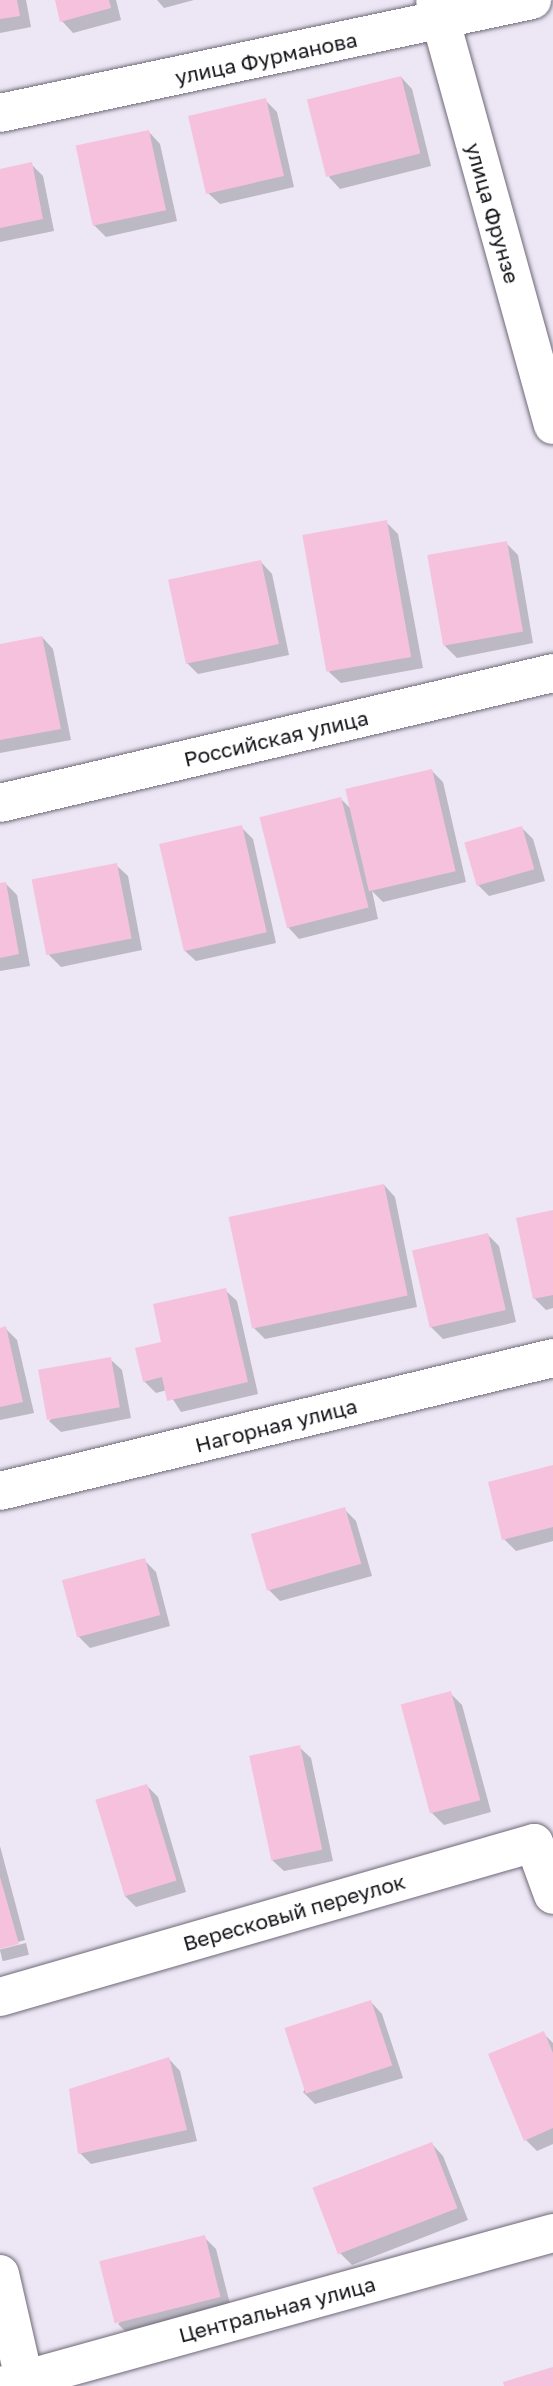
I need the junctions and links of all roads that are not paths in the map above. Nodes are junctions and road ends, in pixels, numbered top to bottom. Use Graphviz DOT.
graph roads {
  1 [pos="532,0"];
  2 [pos="437,11"];
  3 [pos="0,113"];
  4 [pos="553,425"];
  5 [pos="553,673"];
  6 [pos="0,803"];
  7 [pos="553,1359"];
  8 [pos="0,1492"];
  9 [pos="553,1895"];
  10 [pos="0,1997"];
  11 [pos="553,2233"];
  12 [pos="0,2274"];
  13 [pos="13,2383"];
  1 -- 2 [label="street, улица Фурманова"];
  2 -- 3 [label="street, улица Фурманова"];
  2 -- 4 [label="street, улица Фрунзе"];
  5 -- 6 [label="street, Российская улица"];
  7 -- 8 [label="street, Нагорная улица"];
  9 -- 10 [label="street, Вересковый переулок"];
  11 -- 13 [label="street, Центральная улица"];
  12 -- 13 [label="street"];
}
